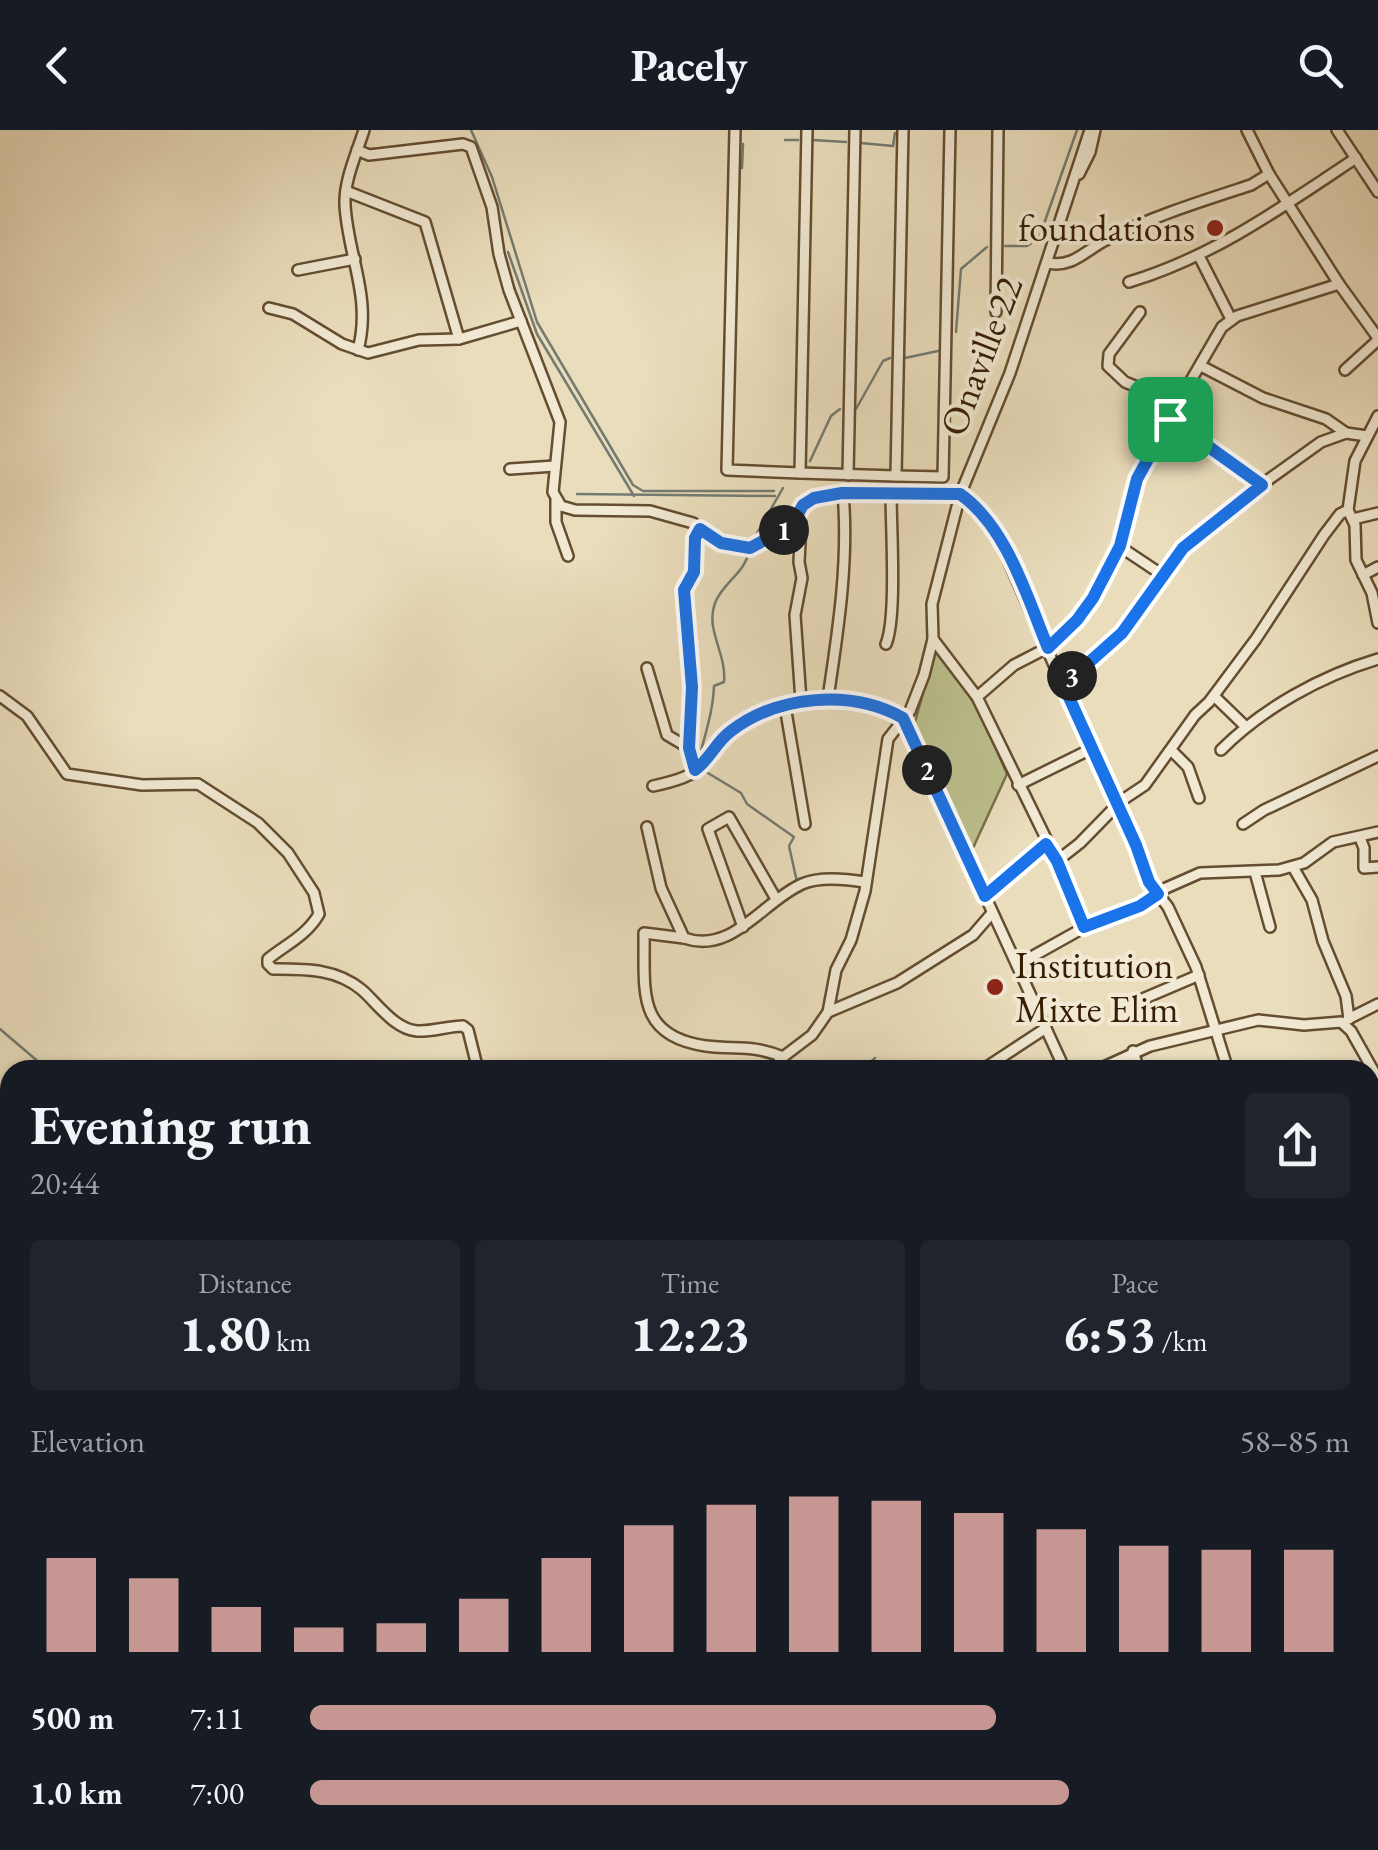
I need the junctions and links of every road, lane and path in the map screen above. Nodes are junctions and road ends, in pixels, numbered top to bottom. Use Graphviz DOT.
graph roads {
  1 [pos="364,130"];
  2 [pos="735,130"];
  3 [pos="806,130"];
  4 [pos="855,130"];
  5 [pos="903,130"];
  6 [pos="950,130"];
  7 [pos="998,130"];
  8 [pos="1092,130"];
  9 [pos="1247,130"];
  10 [pos="1337,130"];
  11 [pos="357,150"];
  12 [pos="1356,158"];
  13 [pos="1268,174"];
  14 [pos="346,192"];
  15 [pos="1378,192"];
  16 [pos="1288,203"];
  17 [pos="1198,256"];
  18 [pos="354,259"];
  19 [pos="1048,262"];
  20 [pos="298,270"];
  21 [pos="1130,282"];
  22 [pos="1339,284"];
  23 [pos="269,308"];
  24 [pos="996,312"];
  25 [pos="1140,312"];
  26 [pos="1232,319"];
  27 [pos="521,321"];
  28 [pos="459,338"];
  29 [pos="1378,339"];
  30 [pos="358,350"];
  31 [pos="1201,366"];
  32 [pos="1345,370"];
  33 [pos="1178,404"];
  34 [pos="1378,416"];
  35 [pos="1170,419"];
  36 [pos="1346,432"];
  37 [pos="1367,436"];
  38 [pos="555,466"];
  39 [pos="510,469"];
  40 [pos="800,473"];
  41 [pos="848,474"];
  42 [pos="896,476"];
  43 [pos="943,477"];
  44 [pos="1262,485"];
  45 [pos="961,490"];
  46 [pos="842,493"];
  47 [pos="891,494"];
  48 [pos="556,500"];
  49 [pos="1378,512"];
  50 [pos="798,514"];
  51 [pos="1350,514"];
  52 [pos="700,529"];
  53 [pos="1120,546"];
  54 [pos="568,556"];
  55 [pos="1378,566"];
  56 [pos="1162,574"];
  57 [pos="1363,574"];
  58 [pos="1378,623"];
  59 [pos="933,639"];
  60 [pos="886,644"];
  61 [pos="1048,648"];
  62 [pos="1378,658"];
  63 [pos="647,668"];
  64 [pos="1062,682"];
  65 [pos="0,696"];
  66 [pos="1214,696"];
  67 [pos="977,697"];
  68 [pos="828,698"];
  69 [pos="802,700"];
  70 [pos="785,706"];
  71 [pos="903,718"];
  72 [pos="1245,726"];
  73 [pos="689,748"];
  74 [pos="1091,749"];
  75 [pos="1171,750"];
  76 [pos="1221,750"];
  77 [pos="1378,756"];
  78 [pos="695,770"];
  79 [pos="1018,784"];
  80 [pos="653,786"];
  81 [pos="1199,798"];
  82 [pos="1116,808"];
  83 [pos="806,824"];
  84 [pos="1242,824"];
  85 [pos="647,827"];
  86 [pos="1378,832"];
  87 [pos="1360,838"];
  88 [pos="1046,844"];
  89 [pos="1057,861"];
  90 [pos="1293,867"];
  91 [pos="1378,867"];
  92 [pos="1255,872"];
  93 [pos="865,882"];
  94 [pos="1158,894"];
  95 [pos="985,896"];
  96 [pos="776,898"];
  97 [pos="992,913"];
  98 [pos="1084,927"];
  99 [pos="1270,927"];
  100 [pos="743,928"];
  101 [pos="684,938"];
  102 [pos="1017,965"];
  103 [pos="1199,975"];
  104 [pos="1138,1001"];
  105 [pos="1378,1004"];
  106 [pos="828,1012"];
  107 [pos="1345,1020"];
  108 [pos="1046,1028"];
  109 [pos="1214,1030"];
  110 [pos="1133,1051"];
  111 [pos="783,1057"];
  112 [pos="476,1060"];
  113 [pos="780,1060"];
  114 [pos="997,1060"];
  115 [pos="1060,1060"];
  116 [pos="1116,1060"];
  117 [pos="1136,1060"];
  118 [pos="1224,1060"];
  119 [pos="1367,1060"];
  1 -- 11 [label="street"];
  2 -- 40 [label="street"];
  3 -- 40 [label="street"];
  4 -- 41 [label="street"];
  5 -- 42 [label="street"];
  6 -- 43 [label="street"];
  7 -- 24 [label="street"];
  8 -- 19 [label="street, Onaville 22"];
  9 -- 13 [label="street"];
  10 -- 12 [label="street"];
  11 -- 14 [label="street"];
  11 -- 27 [label="street"];
  12 -- 15 [label="street"];
  12 -- 16 [label="street"];
  13 -- 16 [label="street"];
  13 -- 19 [label="street"];
  14 -- 18 [label="street"];
  14 -- 28 [label="street"];
  16 -- 17 [label="street"];
  16 -- 22 [label="street"];
  17 -- 21 [label="street"];
  17 -- 26 [label="street"];
  18 -- 20 [label="street"];
  18 -- 30 [label="street"];
  19 -- 45 [label="street, Onaville 22"];
  22 -- 26 [label="street"];
  22 -- 29 [label="street"];
  23 -- 30 [label="street"];
  25 -- 33 [label="street"];
  26 -- 31 [label="street"];
  27 -- 28 [label="street"];
  27 -- 38 [label="street"];
  28 -- 30 [label="street"];
  29 -- 32 [label="street"];
  31 -- 33 [label="street"];
  31 -- 36 [label="street"];
  33 -- 35 [label="street"];
  34 -- 37 [label="street"];
  35 -- 44 [label="street"];
  35 -- 53 [label="street"];
  36 -- 37 [label="street"];
  36 -- 44 [label="street"];
  37 -- 51 [label="street"];
  38 -- 39 [label="street"];
  38 -- 48 [label="street"];
  40 -- 41 [label="street"];
  41 -- 42 [label="street"];
  42 -- 43 [label="street"];
  43 -- 45 [label="street"];
  44 -- 56 [label="street"];
  45 -- 47 [label="street"];
  45 -- 59 [label="street, Onaville 22"];
  45 -- 61 [label="street"];
  46 -- 47 [label="street"];
  46 -- 50 [label="street"];
  46 -- 68 [label="street"];
  47 -- 60 [label="street"];
  48 -- 52 [label="street"];
  48 -- 54 [label="street"];
  49 -- 51 [label="street"];
  50 -- 52 [label="street"];
  50 -- 69 [label="street"];
  51 -- 57 [label="street"];
  51 -- 66 [label="street"];
  52 -- 73 [label="street"];
  53 -- 56 [label="street"];
  53 -- 61 [label="street"];
  55 -- 57 [label="street"];
  56 -- 64 [label="street"];
  57 -- 58 [label="street"];
  59 -- 67 [label="street"];
  59 -- 71 [label="street, Onaville 22"];
  61 -- 64 [label="street"];
  61 -- 67 [label="street"];
  62 -- 72 [label="street"];
  63 -- 73 [label="street"];
  64 -- 74 [label="street"];
  65 -- 112 [label="street"];
  66 -- 72 [label="street"];
  66 -- 75 [label="street"];
  67 -- 79 [label="street"];
  68 -- 69 [label="street"];
  68 -- 71 [label="street"];
  69 -- 70 [label="street"];
  70 -- 78 [label="street"];
  70 -- 83 [label="street"];
  71 -- 93 [label="street, Onaville 22"];
  71 -- 95 [label="street"];
  72 -- 76 [label="street"];
  73 -- 78 [label="street"];
  74 -- 79 [label="street"];
  74 -- 82 [label="street"];
  75 -- 81 [label="street"];
  75 -- 82 [label="street"];
  77 -- 84 [label="street"];
  78 -- 80 [label="street"];
  79 -- 88 [label="street"];
  82 -- 89 [label="street"];
  82 -- 94 [label="street"];
  85 -- 101 [label="street"];
  86 -- 87 [label="street"];
  87 -- 90 [label="street"];
  87 -- 91 [label="street"];
  88 -- 89 [label="street"];
  88 -- 95 [label="street"];
  89 -- 98 [label="street"];
  90 -- 92 [label="street"];
  90 -- 107 [label="street"];
  92 -- 94 [label="street"];
  92 -- 99 [label="street"];
  93 -- 96 [label="street"];
  93 -- 106 [label="street, Onaville 22"];
  94 -- 98 [label="street"];
  94 -- 103 [label="street"];
  95 -- 97 [label="street"];
  96 -- 100 [label="street"];
  96 -- 100 [label="street"];
  97 -- 102 [label="street"];
  97 -- 106 [label="street"];
  98 -- 102 [label="street"];
  100 -- 101 [label="street"];
  101 -- 111 [label="street"];
  102 -- 108 [label="street"];
  103 -- 104 [label="street"];
  103 -- 109 [label="street"];
  105 -- 107 [label="street"];
  106 -- 111 [label="street"];
  107 -- 109 [label="street"];
  107 -- 119 [label="street"];
  108 -- 114 [label="street"];
  108 -- 115 [label="street"];
  109 -- 110 [label="street"];
  109 -- 118 [label="street"];
  110 -- 116 [label="street"];
  110 -- 117 [label="street"];
  111 -- 113 [label="street"];
}
